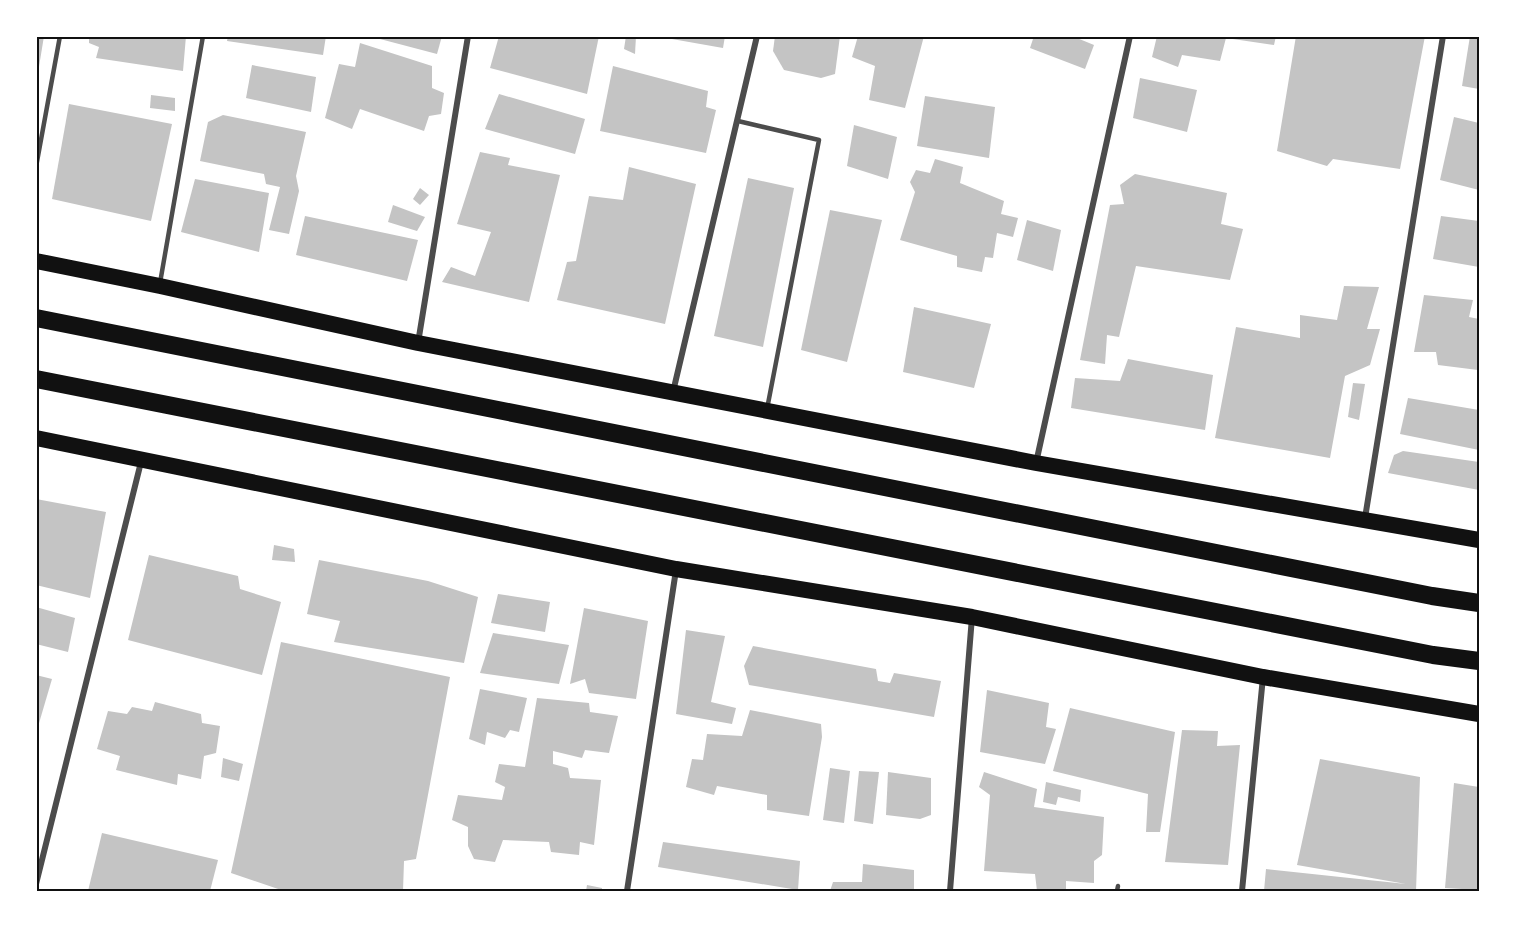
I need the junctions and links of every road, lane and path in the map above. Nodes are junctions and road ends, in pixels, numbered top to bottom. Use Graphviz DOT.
graph roads {
  1 [pos="60,36"];
  2 [pos="203,36"];
  3 [pos="468,36"];
  4 [pos="757,36"];
  5 [pos="1130,36"];
  6 [pos="1443,36"];
  7 [pos="738,121"];
  8 [pos="36,167"];
  9 [pos="36,261"];
  10 [pos="160,286"];
  11 [pos="36,318"];
  12 [pos="418,343"];
  13 [pos="36,379"];
  14 [pos="673,392"];
  15 [pos="767,411"];
  16 [pos="36,438"];
  17 [pos="142,459"];
  18 [pos="1036,463"];
  19 [pos="1364,522"];
  20 [pos="1479,540"];
  21 [pos="676,569"];
  22 [pos="1479,603"];
  23 [pos="972,617"];
  24 [pos="1479,662"];
  25 [pos="1263,677"];
  26 [pos="1479,714"];
  27 [pos="36,884"];
  28 [pos="627,891"];
  29 [pos="950,891"];
  30 [pos="1242,891"];
  1 -- 8 [label="lane"];
  2 -- 10 [label="lane"];
  3 -- 12 [label="street"];
  4 -- 7 [label="street"];
  5 -- 18 [label="street"];
  6 -- 19 [label="street"];
  7 -- 14 [label="street"];
  7 -- 15 [label="lane"];
  9 -- 10 [label="highway"];
  10 -- 12 [label="highway"];
  11 -- 22 [label="highway"];
  12 -- 14 [label="highway"];
  13 -- 24 [label="highway"];
  14 -- 15 [label="highway"];
  15 -- 18 [label="highway"];
  16 -- 17 [label="highway"];
  17 -- 21 [label="highway"];
  17 -- 27 [label="street"];
  18 -- 19 [label="highway"];
  19 -- 20 [label="highway"];
  21 -- 23 [label="highway"];
  21 -- 28 [label="street"];
  23 -- 25 [label="highway"];
  23 -- 29 [label="street"];
  25 -- 26 [label="highway"];
  25 -- 30 [label="street"];
}
